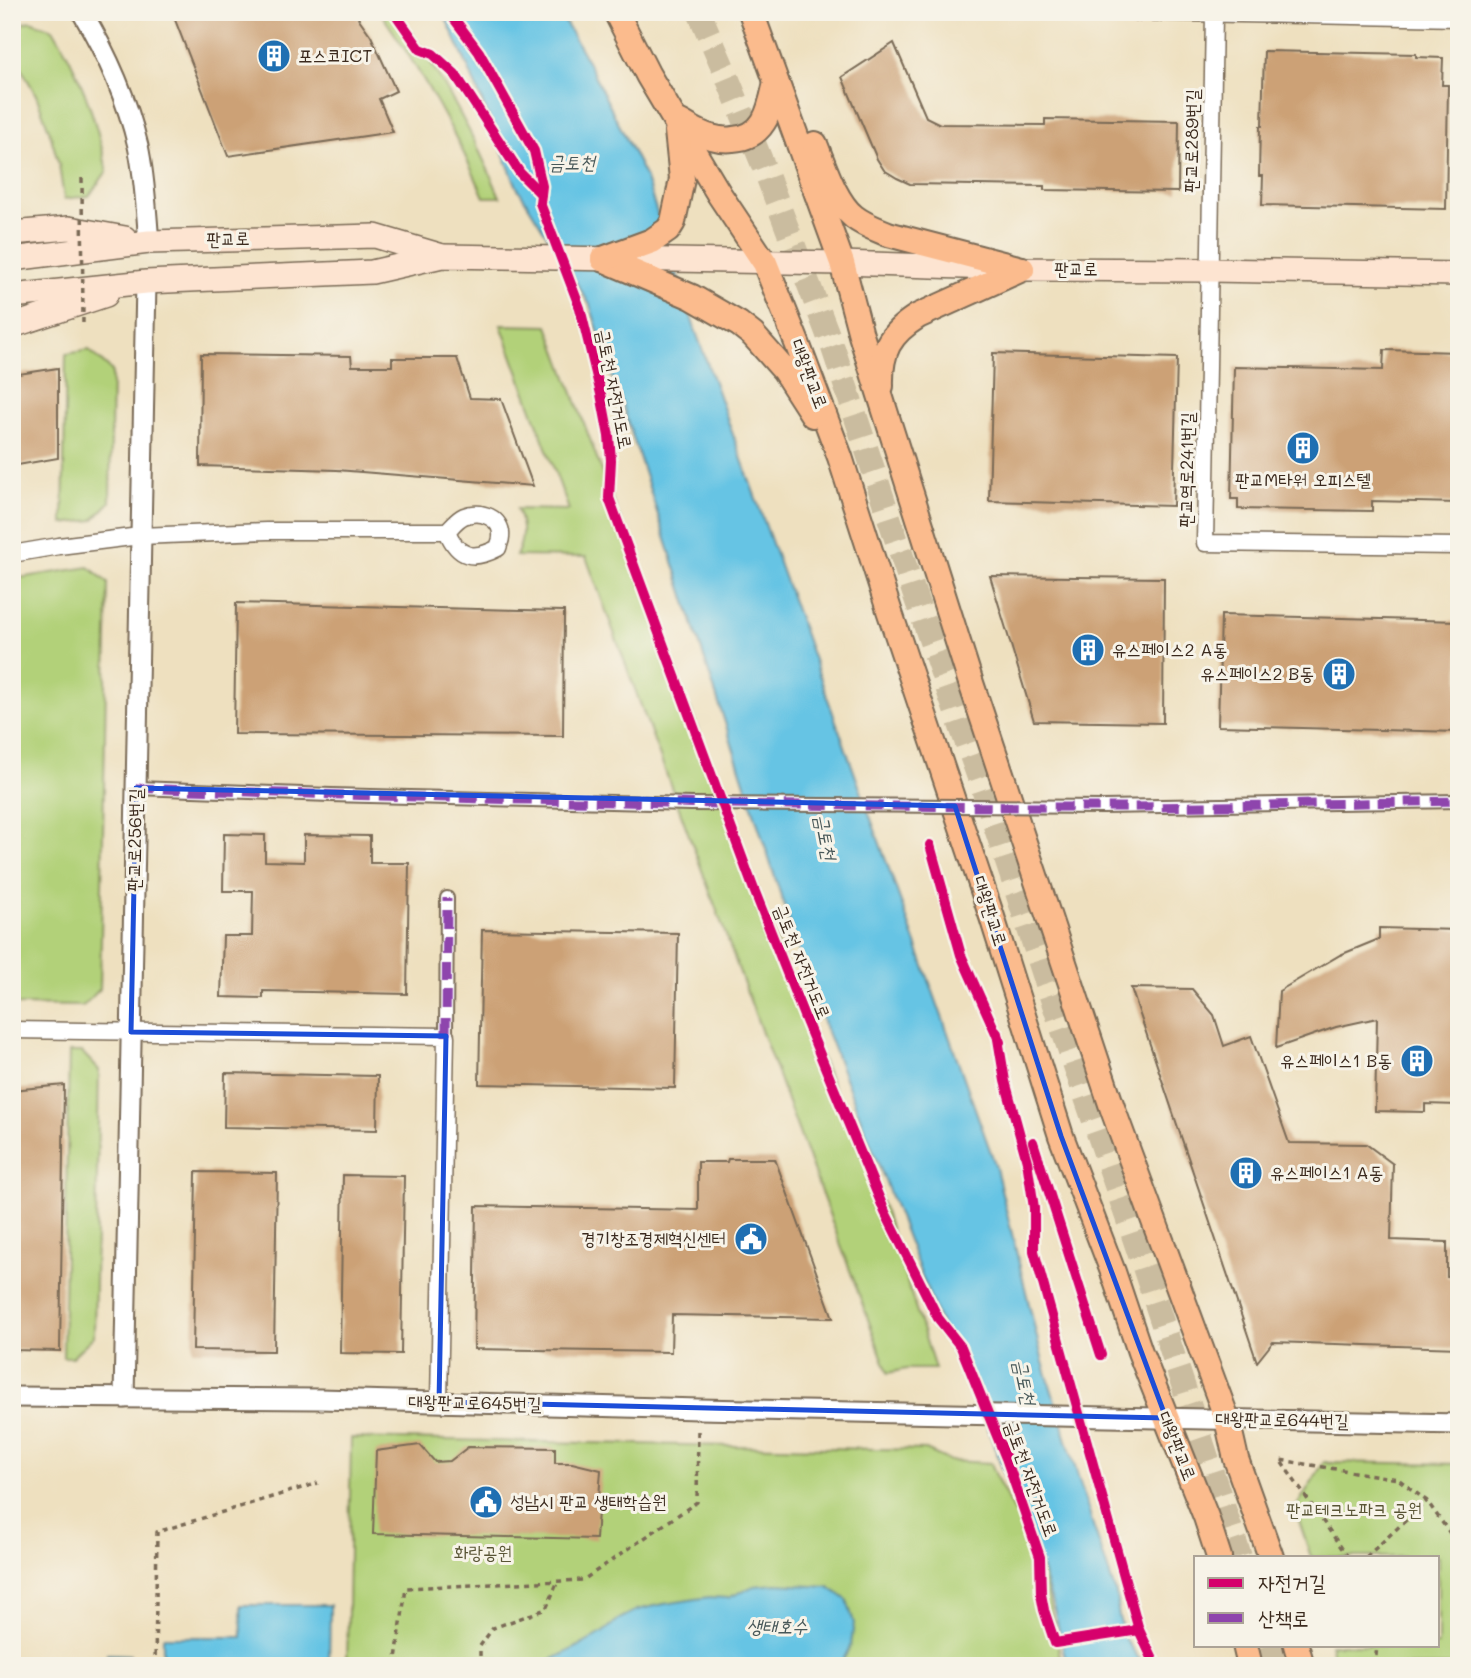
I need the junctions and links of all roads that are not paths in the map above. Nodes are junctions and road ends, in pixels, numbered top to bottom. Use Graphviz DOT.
graph roads {
  1 [pos="82,12"];
  2 [pos="617,12"];
  3 [pos="751,12"];
  4 [pos="1135,12"];
  5 [pos="1214,14"];
  6 [pos="1459,18"];
  7 [pos="776,82"];
  8 [pos="676,120"];
  9 [pos="12,233"];
  10 [pos="149,242"];
  11 [pos="442,256"];
  12 [pos="12,259"];
  13 [pos="603,259"];
  14 [pos="765,263"];
  15 [pos="842,263"];
  16 [pos="1022,269"];
  17 [pos="1209,270"];
  18 [pos="1459,274"];
  19 [pos="146,282"];
  20 [pos="12,296"];
  21 [pos="12,326"];
  22 [pos="882,402"];
  23 [pos="840,457"];
  24 [pos="447,531"];
  25 [pos="140,536"];
  26 [pos="1459,546"];
  27 [pos="12,554"];
  28 [pos="136,788"];
  29 [pos="1459,801"];
  30 [pos="447,898"];
  31 [pos="12,1030"];
  32 [pos="131,1032"];
  33 [pos="446,1037"];
  34 [pos="12,1397"];
  35 [pos="124,1398"];
  36 [pos="439,1402"];
  37 [pos="1105,1417"];
  38 [pos="1166,1418"];
  39 [pos="1227,1419"];
  40 [pos="1459,1424"];
  41 [pos="1219,1556"];
  42 [pos="1270,1556"];
  43 [pos="1245,1646"];
  44 [pos="1296,1646"];
  45 [pos="1250,1666"];
  46 [pos="1302,1666"];
  1 -- 10 [label="street"];
  2 -- 8 [label="main road, 대왕판교로"];
  3 -- 7 [label="main road"];
  4 -- 5 [label="street"];
  5 -- 6 [label="street"];
  5 -- 17 [label="street, 판교로289번길"];
  7 -- 8 [label="main road"];
  7 -- 15 [label="main road"];
  7 -- 16 [label="main road"];
  8 -- 13 [label="main road"];
  8 -- 14 [label="main road, 대왕판교로"];
  9 -- 10 [label="main road"];
  10 -- 11 [label="main road, 판교로"];
  10 -- 12 [label="main road, 판교로"];
  11 -- 13 [label="main road, 판교로"];
  11 -- 19 [label="main road, 판교로"];
  13 -- 14 [label="main road, 판교로"];
  13 -- 23 [label="main road"];
  14 -- 15 [label="main road, 판교로"];
  14 -- 23 [label="main road, 대왕판교로"];
  15 -- 16 [label="main road, 판교로"];
  15 -- 22 [label="main road"];
  16 -- 17 [label="main road, 판교로"];
  16 -- 22 [label="main road"];
  17 -- 18 [label="main road, 판교로"];
  17 -- 26 [label="street, 판교역로241번길"];
  19 -- 20 [label="main road, 판교로"];
  19 -- 21 [label="main road"];
  19 -- 25 [label="street, 판교로256번길"];
  22 -- 39 [label="main road"];
  23 -- 38 [label="main road, 대왕판교로"];
  24 -- 25 [label="street"];
  25 -- 27 [label="street"];
  25 -- 28 [label="street, 판교로256번길"];
  28 -- 29 [label="street, bridge"];
  28 -- 32 [label="street, 판교로256번길"];
  30 -- 33 [label="street"];
  31 -- 32 [label="street"];
  32 -- 33 [label="street"];
  32 -- 35 [label="street, 판교로256번길"];
  33 -- 36 [label="street"];
  34 -- 35 [label="street, 대왕판교로645번길"];
  35 -- 36 [label="street, 대왕판교로645번길"];
  36 -- 37 [label="street, 대왕판교로645번길"];
  37 -- 38 [label="street, 대왕판교로644번길"];
  38 -- 39 [label="street, 대왕판교로644번길"];
  38 -- 41 [label="main road, 대왕판교로"];
  39 -- 40 [label="street, 대왕판교로644번길"];
  39 -- 42 [label="main road"];
  43 -- 45 [label="main road"];
  44 -- 46 [label="main road"];
}
